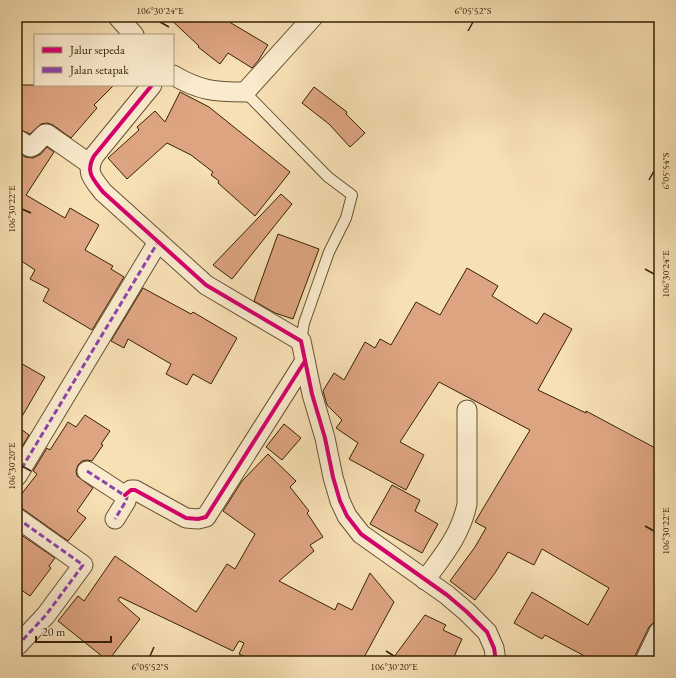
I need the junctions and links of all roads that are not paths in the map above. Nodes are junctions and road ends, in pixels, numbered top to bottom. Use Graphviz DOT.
graph roads {
  1 [pos="118,17"];
  2 [pos="313,17"];
  3 [pos="133,34"];
  4 [pos="174,75"];
  5 [pos="151,86"];
  6 [pos="246,92"];
  7 [pos="17,139"];
  8 [pos="90,164"];
  9 [pos="158,242"];
  10 [pos="301,341"];
  11 [pos="305,361"];
  12 [pos="467,410"];
  13 [pos="87,470"];
  14 [pos="17,476"];
  15 [pos="125,495"];
  16 [pos="17,518"];
  17 [pos="115,519"];
  18 [pos="425,580"];
  19 [pos="659,632"];
  20 [pos="17,646"];
  21 [pos="495,661"];
  22 [pos="645,661"];
  1 -- 3 [label="street"];
  2 -- 6 [label="street"];
  4 -- 6 [label="street"];
  5 -- 8 [label="street"];
  6 -- 10 [label="lane"];
  7 -- 8 [label="street"];
  8 -- 9 [label="street"];
  9 -- 10 [label="street"];
  9 -- 14 [label="street"];
  10 -- 11 [label="street"];
  11 -- 15 [label="street"];
  11 -- 18 [label="street"];
  12 -- 18 [label="street"];
  13 -- 15 [label="street"];
  15 -- 17 [label="street"];
  16 -- 20 [label="street"];
  18 -- 21 [label="street"];
  19 -- 22 [label="street"];
}
